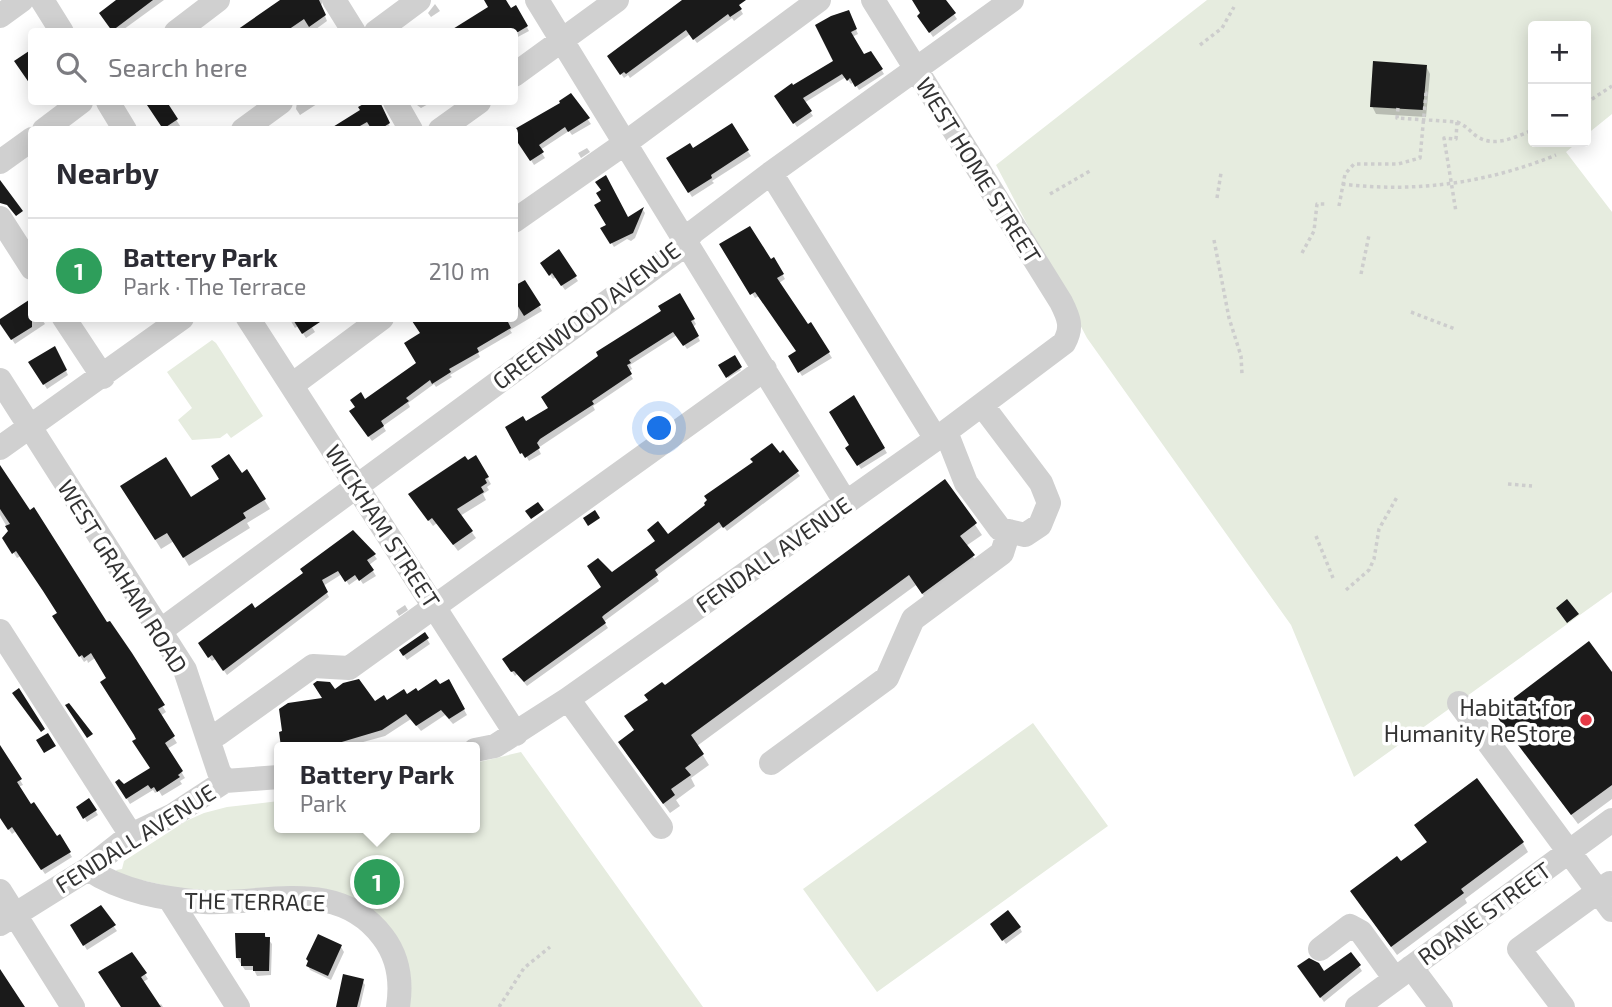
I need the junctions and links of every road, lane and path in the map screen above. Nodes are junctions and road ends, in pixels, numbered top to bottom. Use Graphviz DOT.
graph roads {
  1 [pos="22,0"];
  2 [pos="41,0"];
  3 [pos="218,0"];
  4 [pos="334,0"];
  5 [pos="419,0"];
  6 [pos="537,0"];
  7 [pos="617,0"];
  8 [pos="818,0"];
  9 [pos="873,0"];
  10 [pos="1012,0"];
  11 [pos="1234,7"];
  12 [pos="0,16"];
  13 [pos="59,28"];
  14 [pos="181,28"];
  15 [pos="352,28"];
  16 [pos="381,28"];
  17 [pos="562,41"];
  18 [pos="1200,45"];
  19 [pos="917,70"];
  20 [pos="518,72"];
  21 [pos="1612,86"];
  22 [pos="1424,93"];
  23 [pos="1591,100"];
  24 [pos="77,105"];
  25 [pos="110,105"];
  26 [pos="277,105"];
  27 [pos="397,105"];
  28 [pos="475,105"];
  29 [pos="1398,108"];
  30 [pos="1423,120"];
  31 [pos="1457,122"];
  32 [pos="49,126"];
  33 [pos="123,126"];
  34 [pos="248,126"];
  35 [pos="409,126"];
  36 [pos="446,126"];
  37 [pos="1528,132"];
  38 [pos="28,142"];
  39 [pos="624,144"];
  40 [pos="1556,155"];
  41 [pos="0,162"];
  42 [pos="1090,171"];
  43 [pos="771,173"];
  44 [pos="1221,173"];
  45 [pos="1342,184"];
  46 [pos="1451,184"];
  47 [pos="1050,194"];
  48 [pos="1217,198"];
  49 [pos="1325,204"];
  50 [pos="1339,206"];
  51 [pos="1456,212"];
  52 [pos="0,218"];
  53 [pos="518,218"];
  54 [pos="1369,235"];
  55 [pos="1213,240"];
  56 [pos="685,242"];
  57 [pos="1302,253"];
  58 [pos="28,262"];
  59 [pos="1361,274"];
  60 [pos="1411,312"];
  61 [pos="67,322"];
  62 [pos="177,322"];
  63 [pos="251,322"];
  64 [pos="377,322"];
  65 [pos="1455,329"];
  66 [pos="1064,343"];
  67 [pos="765,369"];
  68 [pos="1242,374"];
  69 [pos="103,377"];
  70 [pos="0,380"];
  71 [pos="292,385"];
  72 [pos="982,405"];
  73 [pos="31,429"];
  74 [pos="941,436"];
  75 [pos="0,449"];
  76 [pos="1508,484"];
  77 [pos="357,486"];
  78 [pos="1532,486"];
  79 [pos="1397,497"];
  80 [pos="846,503"];
  81 [pos="1009,531"];
  82 [pos="1316,536"];
  83 [pos="1333,578"];
  84 [pos="1346,590"];
  85 [pos="435,607"];
  86 [pos="0,631"];
  87 [pos="160,631"];
  88 [pos="568,699"];
  89 [pos="1459,703"];
  90 [pos="516,734"];
  91 [pos="207,736"];
  92 [pos="480,749"];
  93 [pos="771,763"];
  94 [pos="274,777"];
  95 [pos="225,781"];
  96 [pos="1612,820"];
  97 [pos="661,827"];
  98 [pos="131,835"];
  99 [pos="1568,851"];
  100 [pos="88,869"];
  101 [pos="0,891"];
  102 [pos="1607,894"];
  103 [pos="169,898"];
  104 [pos="7,919"];
  105 [pos="550,947"];
  106 [pos="1320,949"];
  107 [pos="1403,973"];
  108 [pos="74,1007"];
  109 [pos="238,1007"];
  110 [pos="398,1007"];
  111 [pos="499,1007"];
  112 [pos="1357,1007"];
  113 [pos="1441,1007"];
  114 [pos="1563,1007"];
  1 -- 12 [label="street"];
  2 -- 13 [label="street"];
  3 -- 14 [label="street"];
  4 -- 15 [label="street"];
  5 -- 16 [label="street"];
  6 -- 17 [label="street"];
  7 -- 17 [label="street"];
  8 -- 39 [label="street"];
  9 -- 19 [label="street, WEST HOME STREET"];
  10 -- 19 [label="street, GREENWOOD AVENUE"];
  11 -- 18 [label="path"];
  17 -- 20 [label="street"];
  17 -- 39 [label="street"];
  19 -- 43 [label="street, GREENWOOD AVENUE"];
  19 -- 66 [label="street, WEST HOME STREET"];
  21 -- 23 [label="path"];
  22 -- 30 [label="path"];
  24 -- 32 [label="street"];
  25 -- 33 [label="street"];
  26 -- 34 [label="street"];
  27 -- 35 [label="street"];
  28 -- 36 [label="street"];
  29 -- 30 [label="path"];
  30 -- 31 [label="path"];
  30 -- 45 [label="path"];
  31 -- 37 [label="path"];
  31 -- 46 [label="path"];
  38 -- 41 [label="street"];
  39 -- 53 [label="street"];
  39 -- 56 [label="street"];
  40 -- 46 [label="path"];
  42 -- 47 [label="path"];
  43 -- 56 [label="street, GREENWOOD AVENUE"];
  43 -- 74 [label="street"];
  44 -- 48 [label="path"];
  45 -- 46 [label="path"];
  45 -- 50 [label="path"];
  46 -- 51 [label="path"];
  49 -- 57 [label="path"];
  52 -- 58 [label="street"];
  54 -- 59 [label="path"];
  55 -- 68 [label="path"];
  56 -- 67 [label="street"];
  56 -- 77 [label="street, GREENWOOD AVENUE"];
  60 -- 65 [label="path"];
  61 -- 69 [label="street"];
  62 -- 69 [label="street"];
  63 -- 71 [label="street, WICKHAM STREET"];
  64 -- 71 [label="street"];
  66 -- 72 [label="street, FENDALL AVENUE"];
  67 -- 80 [label="street"];
  67 -- 85 [label="street"];
  69 -- 73 [label="street"];
  70 -- 73 [label="street, WEST GRAHAM ROAD"];
  71 -- 77 [label="street, WICKHAM STREET"];
  72 -- 74 [label="street, FENDALL AVENUE"];
  72 -- 81 [label="street"];
  73 -- 75 [label="street"];
  73 -- 87 [label="street, WEST GRAHAM ROAD"];
  74 -- 80 [label="street, FENDALL AVENUE"];
  74 -- 81 [label="street"];
  76 -- 78 [label="path"];
  77 -- 85 [label="street, WICKHAM STREET"];
  77 -- 87 [label="street, GREENWOOD AVENUE"];
  79 -- 84 [label="path"];
  80 -- 88 [label="street, FENDALL AVENUE"];
  81 -- 93 [label="street"];
  82 -- 83 [label="path"];
  85 -- 90 [label="street, WICKHAM STREET"];
  85 -- 91 [label="street"];
  86 -- 98 [label="street"];
  87 -- 91 [label="street, WEST GRAHAM ROAD"];
  88 -- 90 [label="street, FENDALL AVENUE"];
  88 -- 97 [label="street"];
  89 -- 99 [label="street"];
  90 -- 92 [label="street, FENDALL AVENUE"];
  91 -- 95 [label="street, WEST GRAHAM ROAD"];
  94 -- 95 [label="street, FENDALL AVENUE"];
  95 -- 98 [label="street, FENDALL AVENUE"];
  96 -- 99 [label="street, ROANE STREET"];
  98 -- 100 [label="street, FENDALL AVENUE"];
  99 -- 102 [label="street"];
  99 -- 107 [label="street, ROANE STREET"];
  100 -- 103 [label="street, THE TERRACE"];
  100 -- 104 [label="street, FENDALL AVENUE"];
  101 -- 104 [label="street"];
  102 -- 114 [label="street"];
  103 -- 109 [label="street"];
  103 -- 110 [label="street, THE TERRACE"];
  104 -- 108 [label="street"];
  105 -- 111 [label="path"];
  106 -- 107 [label="street"];
  107 -- 112 [label="street, ROANE STREET"];
  107 -- 113 [label="street"];
}
